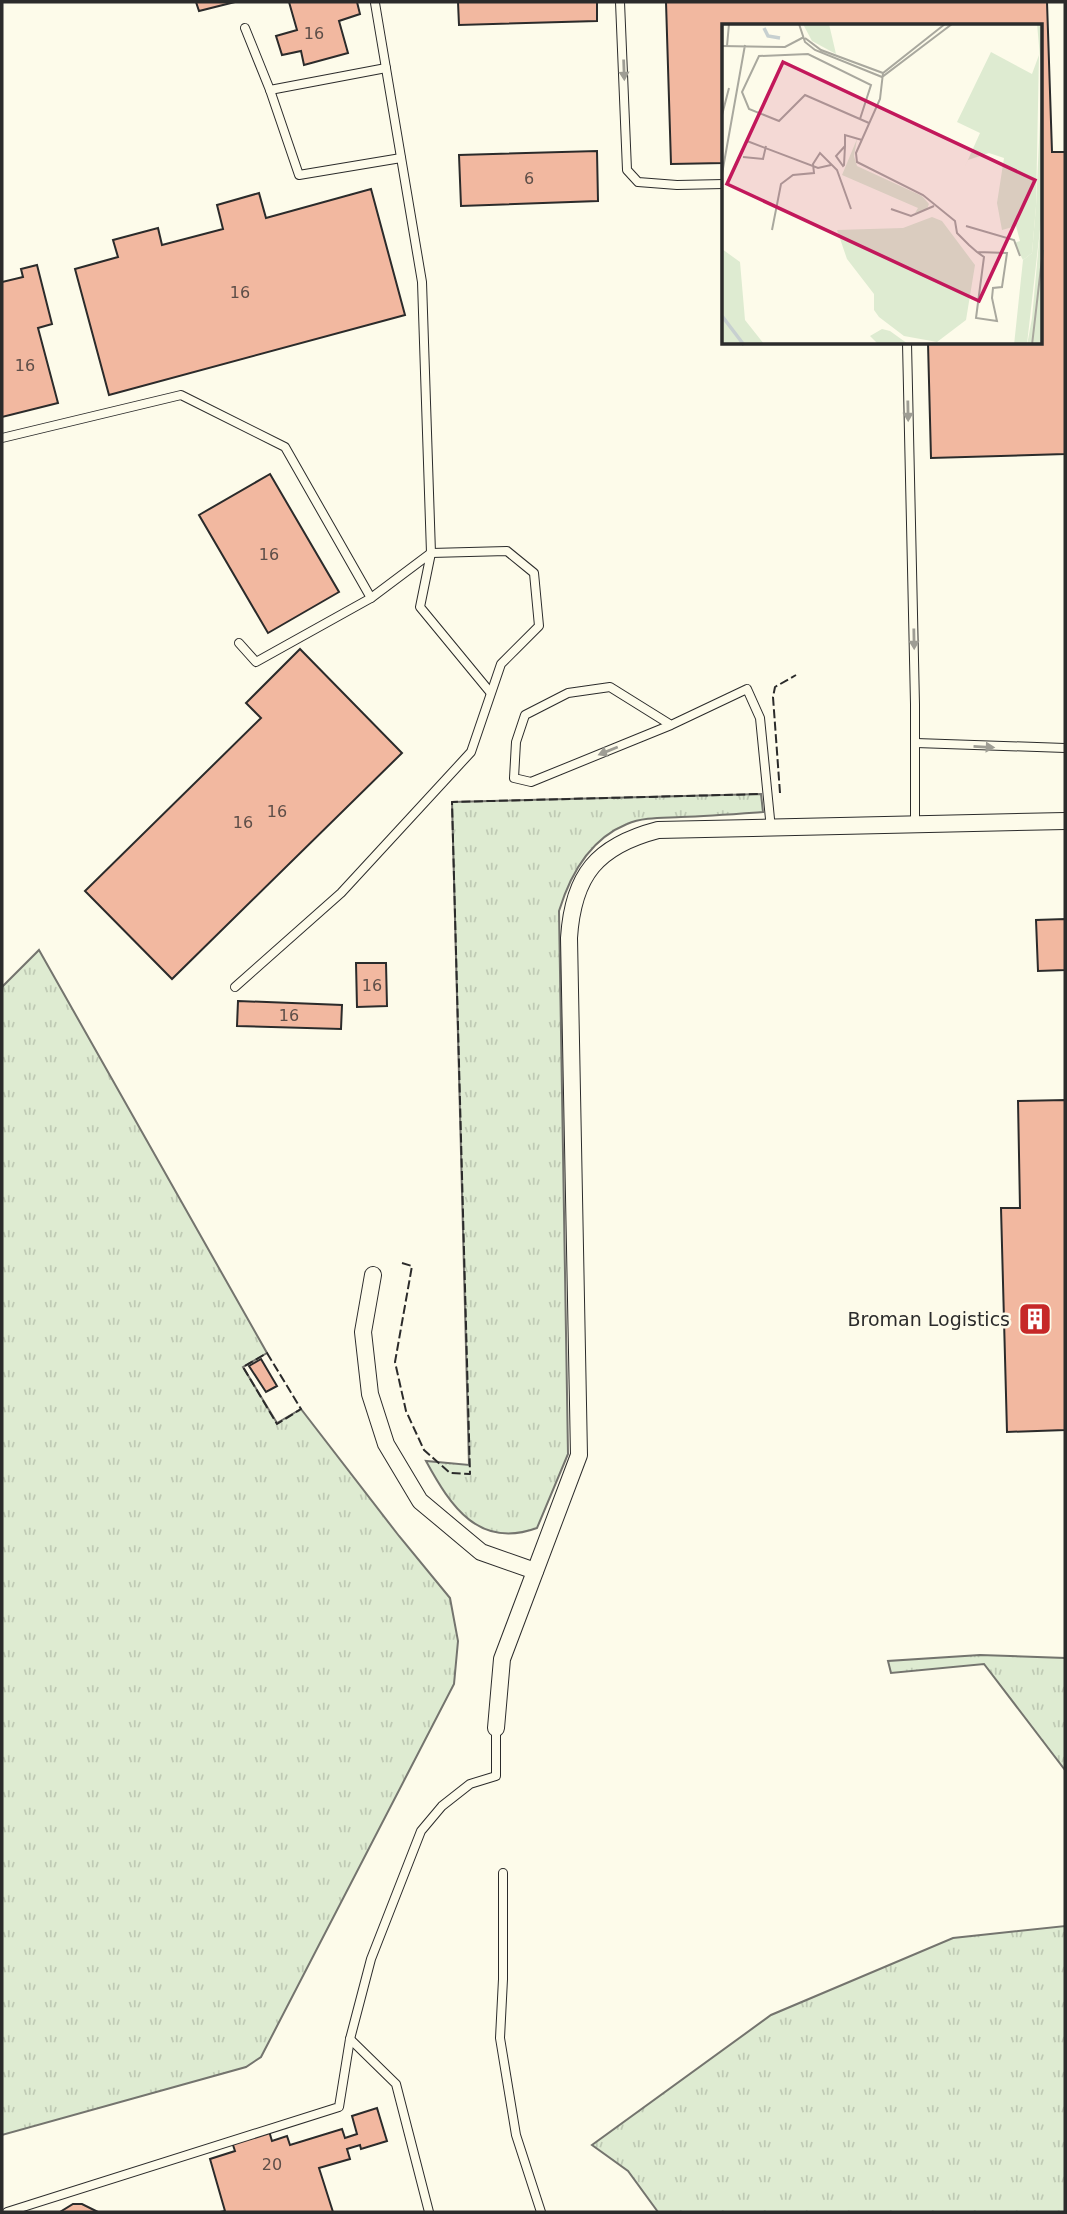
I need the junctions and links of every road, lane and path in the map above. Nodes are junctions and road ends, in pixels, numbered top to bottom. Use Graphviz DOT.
graph roads {
  1 [pos="620,2"];
  2 [pos="374,3"];
  3 [pos="245,28"];
  4 [pos="386,68"];
  5 [pos="270,90"];
  6 [pos="401,158"];
  7 [pos="722,184"];
  8 [pos="907,345"];
  9 [pos="2,438"];
  10 [pos="431,553"];
  11 [pos="371,598"];
  12 [pos="239,643"];
  13 [pos="490,692"];
  14 [pos="671,724"];
  15 [pos="916,743"];
  16 [pos="1065,748"];
  17 [pos="1065,821"];
  18 [pos="915,825"];
  19 [pos="771,828"];
  20 [pos="235,987"];
  21 [pos="373,1275"];
  22 [pos="535,1571"];
  23 [pos="496,1728"];
  24 [pos="502,1873"];
  25 [pos="350,2039"];
  26 [pos="7,2212"];
  27 [pos="429,2212"];
  28 [pos="541,2212"];
  1 -- 7 [label="lane, one-way"];
  2 -- 4 [label="lane"];
  3 -- 5 [label="lane"];
  4 -- 5 [label="lane"];
  4 -- 6 [label="lane"];
  5 -- 6 [label="lane"];
  6 -- 10 [label="lane"];
  8 -- 15 [label="lane, one-way"];
  9 -- 11 [label="lane"];
  10 -- 11 [label="lane"];
  10 -- 13 [label="lane"];
  10 -- 13 [label="lane"];
  11 -- 12 [label="lane"];
  13 -- 20 [label="lane"];
  14 -- 14 [label="lane, one-way"];
  14 -- 19 [label="lane"];
  15 -- 16 [label="lane, one-way"];
  15 -- 18 [label="lane"];
  17 -- 18 [label="street"];
  18 -- 19 [label="street"];
  19 -- 22 [label="street"];
  21 -- 22 [label="street"];
  22 -- 23 [label="street"];
  23 -- 25 [label="lane"];
  24 -- 28 [label="lane"];
  25 -- 26 [label="lane"];
  25 -- 27 [label="lane"];
}
